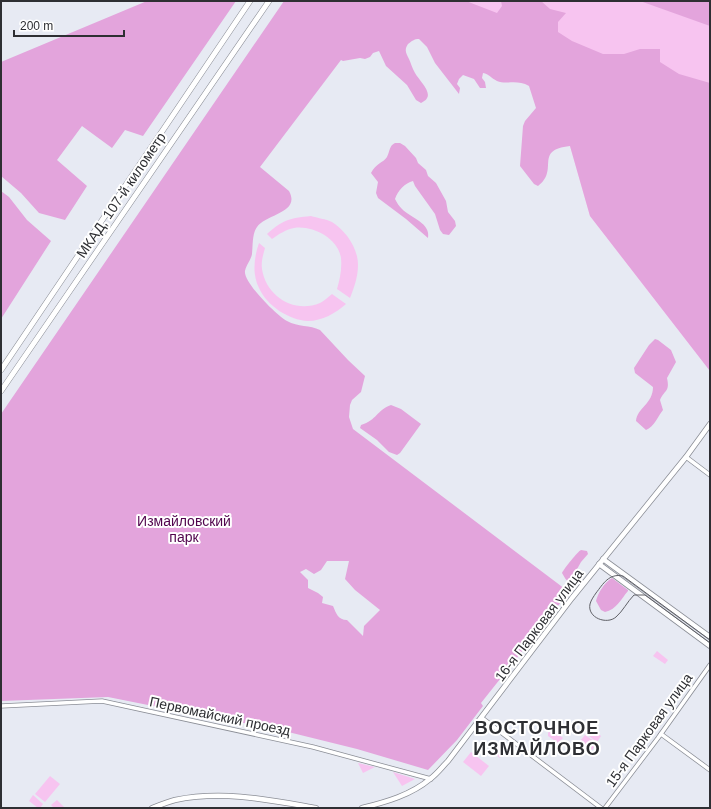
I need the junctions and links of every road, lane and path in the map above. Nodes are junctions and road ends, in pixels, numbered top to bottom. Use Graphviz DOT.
graph roads {
  1 [pos="270,1"];
  2 [pos="249,3"];
  3 [pos="1,370"];
  4 [pos="1,391"];
  5 [pos="710,424"];
  6 [pos="686,457"];
  7 [pos="710,475"];
  8 [pos="603,559"];
  9 [pos="599,564"];
  10 [pos="710,637"];
  11 [pos="710,646"];
  12 [pos="710,665"];
  13 [pos="1,706"];
  14 [pos="482,718"];
  15 [pos="661,734"];
  16 [pos="710,770"];
  17 [pos="431,779"];
  18 [pos="152,808"];
  19 [pos="316,808"];
  20 [pos="362,808"];
  21 [pos="601,808"];
  22 [pos="605,808"];
  1 -- 4 [label="highway, МКАД, 107-й километр"];
  2 -- 3 [label="highway, МКАД, 107-й километр"];
  5 -- 6 [label="main road, 16-я Парковая улица"];
  6 -- 7 [label="street"];
  6 -- 8 [label="main road, 16-я Парковая улица"];
  8 -- 9 [label="main road, 16-я Парковая улица"];
  8 -- 10 [label="main road"];
  9 -- 11 [label="main road"];
  9 -- 14 [label="main road, 16-я Парковая улица"];
  12 -- 15 [label="street, 15-я Парковая улица"];
  13 -- 17 [label="street, Первомайский проезд"];
  14 -- 17 [label="main road, 16-я Парковая улица"];
  14 -- 21 [label="street"];
  15 -- 16 [label="street"];
  15 -- 22 [label="street, 15-я Парковая улица"];
  17 -- 20 [label="main road, 16-я Парковая улица"];
  18 -- 19 [label="main road"];
}
